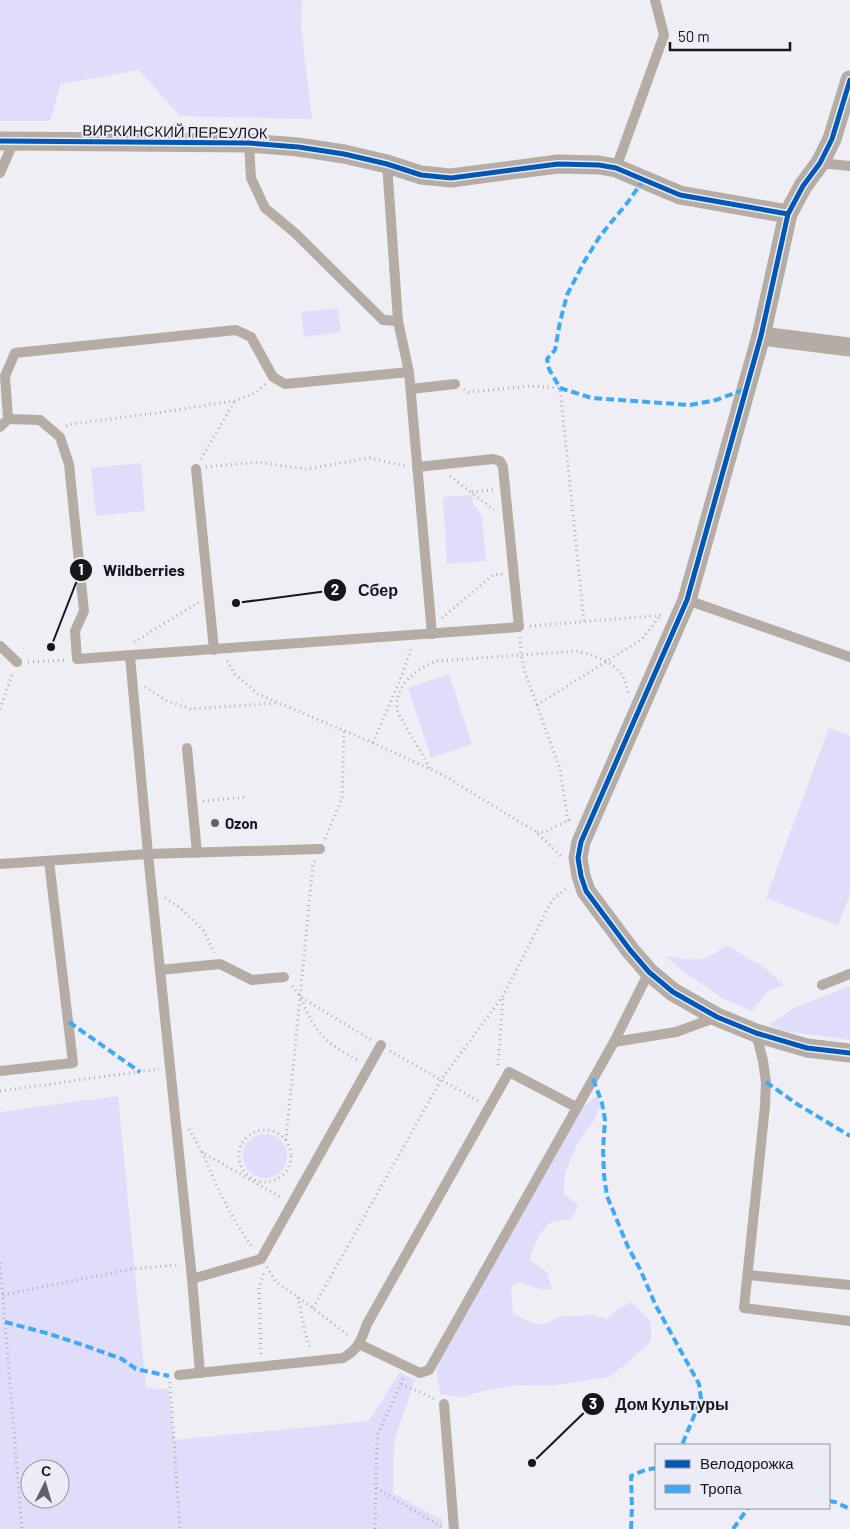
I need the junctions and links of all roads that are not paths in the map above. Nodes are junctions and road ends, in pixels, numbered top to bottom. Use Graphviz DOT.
graph roads {
  1 [pos="655,0"];
  2 [pos="850,80"];
  3 [pos="7,141"];
  4 [pos="249,143"];
  5 [pos="820,163"];
  6 [pos="387,164"];
  7 [pos="850,166"];
  8 [pos="616,168"];
  9 [pos="0,173"];
  10 [pos="788,214"];
  11 [pos="398,321"];
  12 [pos="761,336"];
  13 [pos="850,347"];
  14 [pos="409,372"];
  15 [pos="455,384"];
  16 [pos="411,388"];
  17 [pos="8,419"];
  18 [pos="0,427"];
  19 [pos="417,466"];
  20 [pos="196,468"];
  21 [pos="684,607"];
  22 [pos="432,634"];
  23 [pos="0,646"];
  24 [pos="217,649"];
  25 [pos="126,656"];
  26 [pos="850,657"];
  27 [pos="17,662"];
  28 [pos="187,748"];
  29 [pos="320,849"];
  30 [pos="197,853"];
  31 [pos="148,854"];
  32 [pos="49,861"];
  33 [pos="0,864"];
  34 [pos="160,970"];
  35 [pos="650,972"];
  36 [pos="850,974"];
  37 [pos="284,977"];
  38 [pos="822,985"];
  39 [pos="717,1017"];
  40 [pos="756,1033"];
  41 [pos="614,1042"];
  42 [pos="381,1046"];
  43 [pos="850,1053"];
  44 [pos="0,1071"];
  45 [pos="576,1107"];
  46 [pos="748,1275"];
  47 [pos="192,1279"];
  48 [pos="850,1285"];
  49 [pos="850,1321"];
  50 [pos="359,1344"];
  51 [pos="200,1373"];
  52 [pos="179,1375"];
  53 [pos="444,1404"];
  54 [pos="454,1529"];
  1 -- 8 [label="lane"];
  2 -- 5 [label="street"];
  3 -- 4 [label="street, ВИРКИНСКИЙ ПЕРЕУЛОК"];
  3 -- 9 [label="lane"];
  4 -- 6 [label="street, ВИРКИНСКИЙ ПЕРЕУЛОК"];
  4 -- 11 [label="lane"];
  5 -- 7 [label="lane"];
  5 -- 10 [label="street"];
  6 -- 8 [label="street, ВИРКИНСКИЙ ПЕРЕУЛОК"];
  6 -- 11 [label="lane"];
  8 -- 10 [label="street, ВИРКИНСКИЙ ПЕРЕУЛОК"];
  10 -- 12 [label="street"];
  11 -- 14 [label="lane"];
  12 -- 13 [label="street"];
  12 -- 21 [label="street"];
  14 -- 16 [label="lane"];
  14 -- 17 [label="lane"];
  15 -- 16 [label="lane"];
  16 -- 19 [label="lane"];
  17 -- 18 [label="lane"];
  17 -- 25 [label="lane"];
  19 -- 22 [label="lane"];
  19 -- 22 [label="lane"];
  20 -- 24 [label="lane"];
  21 -- 26 [label="lane"];
  21 -- 35 [label="street"];
  22 -- 24 [label="lane"];
  23 -- 27 [label="lane"];
  24 -- 25 [label="lane"];
  25 -- 31 [label="lane"];
  28 -- 30 [label="lane"];
  29 -- 30 [label="lane"];
  30 -- 31 [label="lane"];
  31 -- 32 [label="lane"];
  31 -- 34 [label="lane"];
  32 -- 33 [label="lane"];
  32 -- 44 [label="lane"];
  34 -- 37 [label="lane"];
  34 -- 47 [label="lane"];
  35 -- 39 [label="street"];
  35 -- 41 [label="lane"];
  36 -- 38 [label="lane"];
  39 -- 40 [label="street"];
  39 -- 41 [label="lane"];
  40 -- 43 [label="street"];
  40 -- 46 [label="lane"];
  41 -- 45 [label="lane"];
  42 -- 47 [label="lane"];
  45 -- 50 [label="lane"];
  45 -- 50 [label="lane"];
  46 -- 48 [label="lane"];
  46 -- 49 [label="lane"];
  47 -- 51 [label="lane"];
  50 -- 51 [label="lane"];
  51 -- 52 [label="lane"];
  53 -- 54 [label="lane"];
}
